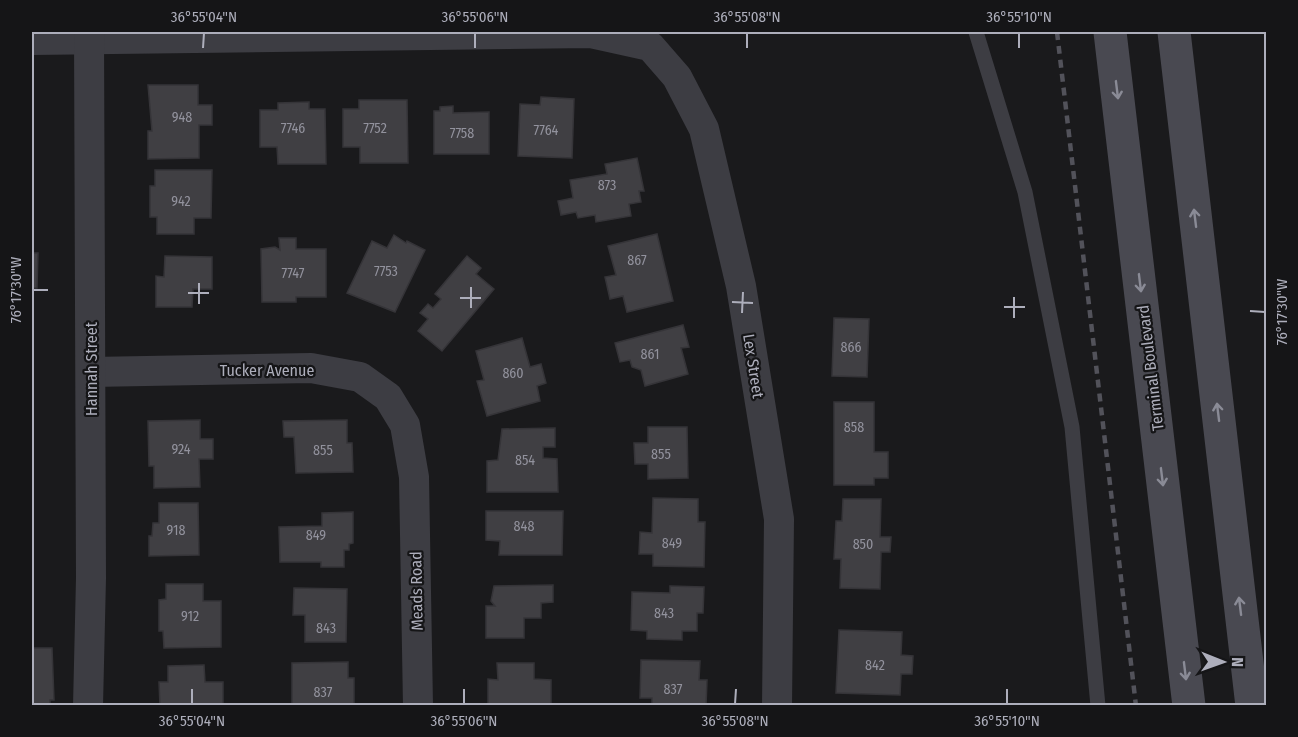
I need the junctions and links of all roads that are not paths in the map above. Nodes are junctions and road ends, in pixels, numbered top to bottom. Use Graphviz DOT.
graph roads {
  1 [pos="976,32"];
  2 [pos="1110,32"];
  3 [pos="1174,32"];
  4 [pos="421,33"];
  5 [pos="89,36"];
  6 [pos="32,40"];
  7 [pos="91,372"];
  8 [pos="414,477"];
  9 [pos="88,705"];
  10 [pos="418,705"];
  11 [pos="777,705"];
  12 [pos="1098,705"];
  13 [pos="1189,705"];
  14 [pos="1252,705"];
  1 -- 12 [label="lane"];
  2 -- 13 [label="main road, Terminal Boulevard, one-way"];
  14 -- 3 [label="main road, one-way"];
  4 -- 5 [label="street"];
  4 -- 11 [label="street, Lex Street"];
  5 -- 6 [label="street"];
  5 -- 7 [label="street, Hannah Street"];
  7 -- 8 [label="street, Tucker Avenue"];
  7 -- 9 [label="street, Hannah Street"];
  8 -- 10 [label="street, Meads Road"];
}
